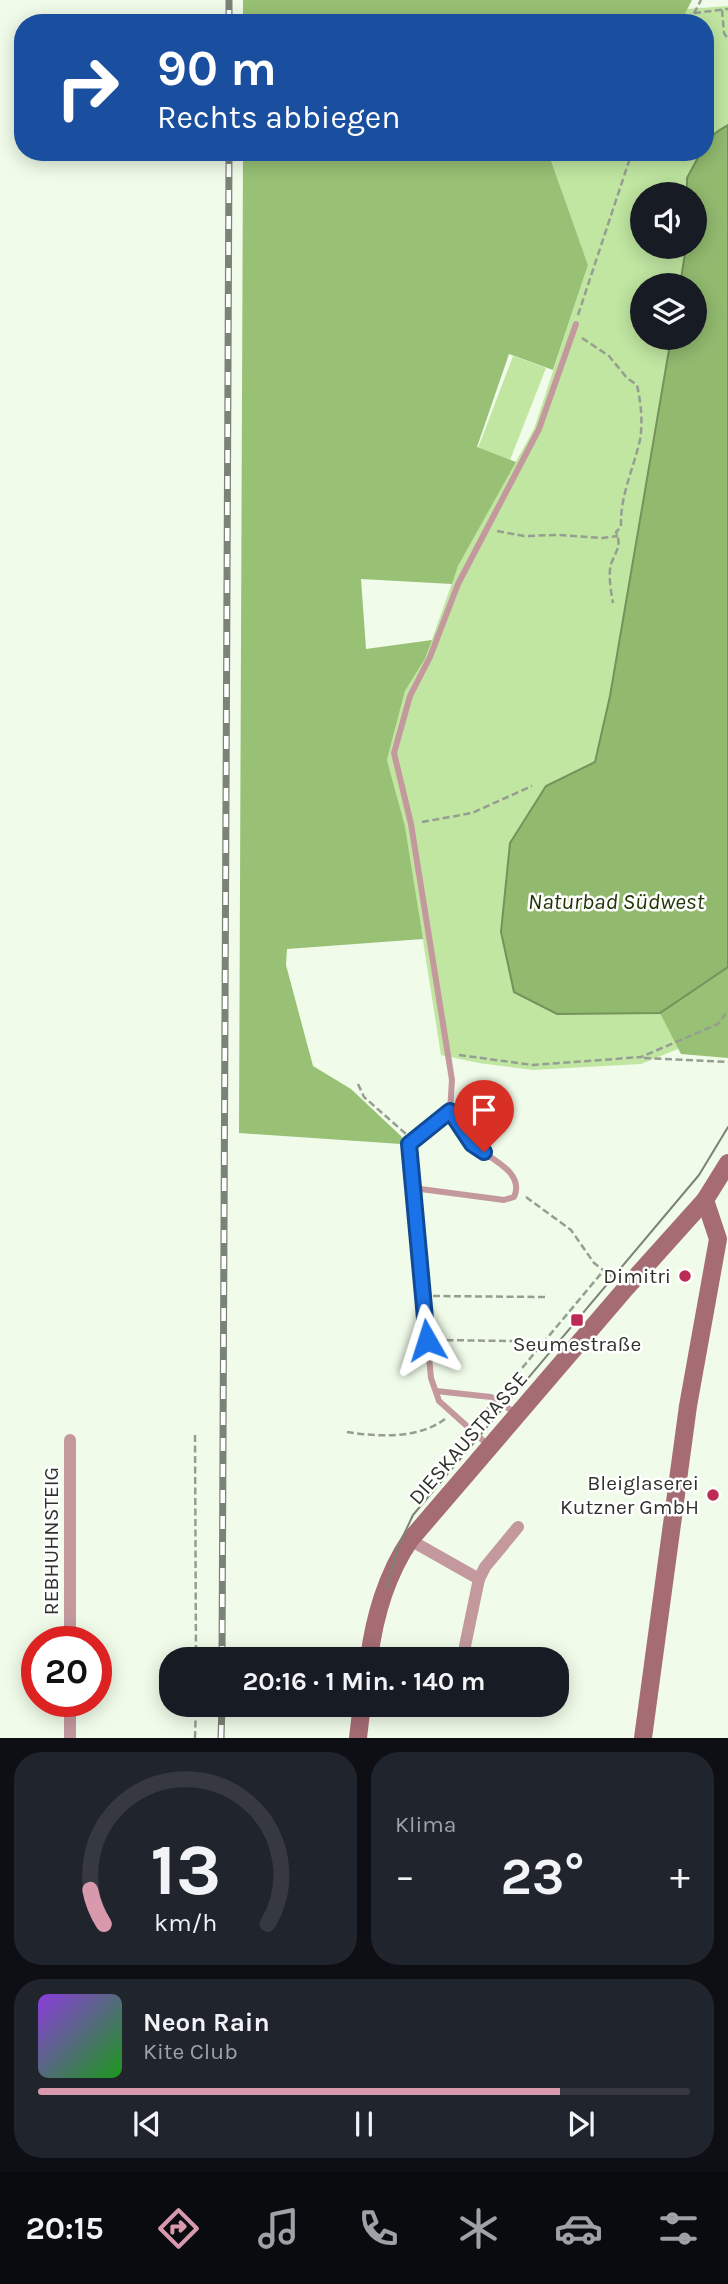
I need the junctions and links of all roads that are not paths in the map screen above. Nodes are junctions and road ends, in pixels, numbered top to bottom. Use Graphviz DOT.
graph roads {
  1 [pos="576,324"];
  2 [pos="450,1111"];
  3 [pos="728,1163"];
  4 [pos="413,1188"];
  5 [pos="705,1200"];
  6 [pos="436,1391"];
  7 [pos="519,1415"];
  8 [pos="70,1440"];
  9 [pos="491,1448"];
  10 [pos="518,1527"];
  11 [pos="410,1540"];
  12 [pos="479,1579"];
  13 [pos="70,1626"];
  14 [pos="465,1646"];
  15 [pos="371,1647"];
  16 [pos="70,1717"];
  17 [pos="360,1717"];
  18 [pos="70,1738"];
  19 [pos="358,1738"];
  20 [pos="643,1738"];
  1 -- 2 [label="lane"];
  2 -- 4 [label="lane"];
  2 -- 4 [label="lane"];
  3 -- 5 [label="main road, DIESKAUSTRASSE"];
  4 -- 6 [label="lane"];
  5 -- 7 [label="main road, DIESKAUSTRASSE"];
  5 -- 20 [label="main road"];
  6 -- 7 [label="lane"];
  6 -- 9 [label="lane"];
  7 -- 9 [label="main road, DIESKAUSTRASSE"];
  8 -- 13 [label="street, REBHUHNSTEIG"];
  9 -- 11 [label="main road, DIESKAUSTRASSE"];
  10 -- 12 [label="street"];
  11 -- 12 [label="street"];
  11 -- 15 [label="main road, DIESKAUSTRASSE"];
  12 -- 14 [label="street"];
  16 -- 18 [label="street"];
  17 -- 19 [label="main road"];
}
